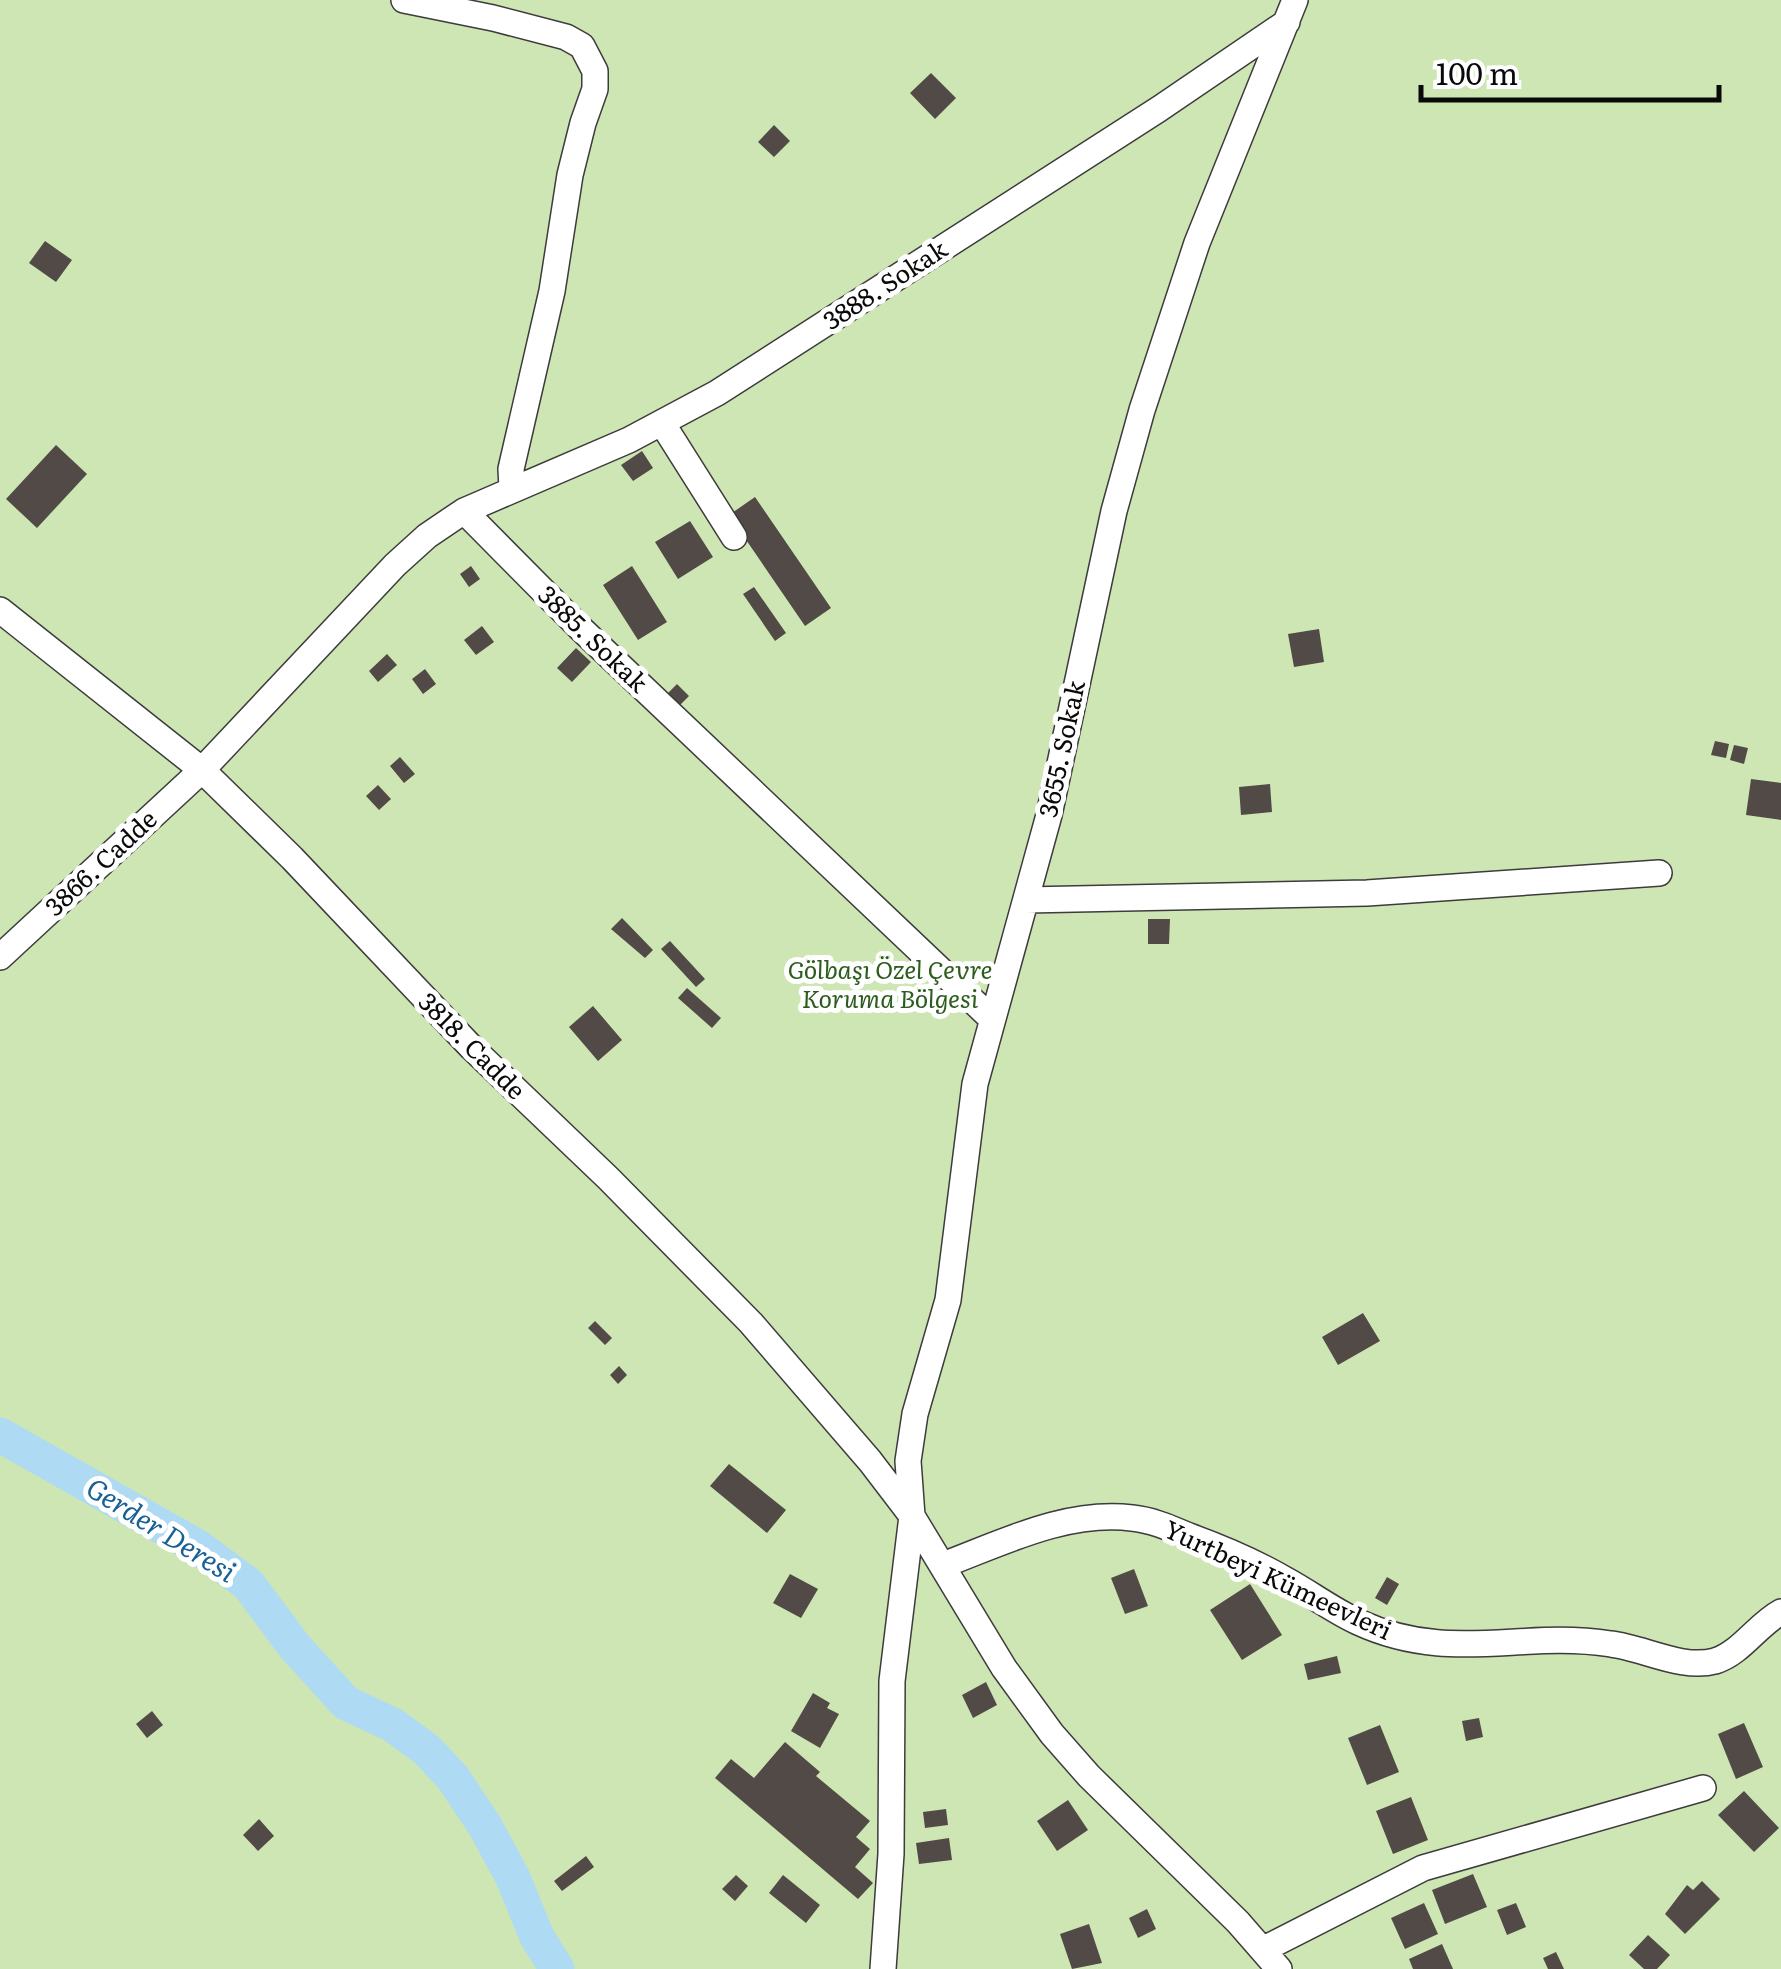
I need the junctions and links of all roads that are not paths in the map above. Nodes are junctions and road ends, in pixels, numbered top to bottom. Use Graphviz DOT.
graph roads {
  1 [pos="404,0"];
  2 [pos="1291,11"];
  3 [pos="662,423"];
  4 [pos="512,488"];
  5 [pos="464,511"];
  6 [pos="734,537"];
  7 [pos="0,610"];
  8 [pos="202,770"];
  9 [pos="1659,873"];
  10 [pos="1026,900"];
  11 [pos="0,957"];
  12 [pos="992,1019"];
  13 [pos="912,1516"];
  14 [pos="942,1565"];
  15 [pos="1781,1612"];
  16 [pos="1703,1788"];
  17 [pos="1271,1959"];
  18 [pos="884,1969"];
  1 -- 4 [label="street"];
  2 -- 3 [label="street, 3888. Sokak"];
  2 -- 10 [label="street, 3655. Sokak"];
  3 -- 4 [label="street, 3888. Sokak"];
  3 -- 6 [label="street"];
  4 -- 5 [label="street, 3888. Sokak"];
  5 -- 8 [label="street"];
  5 -- 12 [label="street, 3885. Sokak"];
  7 -- 8 [label="street, 3818. Cadde"];
  8 -- 11 [label="street, 3866. Cadde"];
  8 -- 13 [label="street, 3818. Cadde"];
  9 -- 10 [label="street"];
  10 -- 12 [label="street, 3655. Sokak"];
  12 -- 13 [label="street, 3655. Sokak"];
  13 -- 14 [label="street"];
  13 -- 18 [label="street"];
  14 -- 15 [label="street, Yurtbeyi Kümeevleri"];
  14 -- 17 [label="street"];
  16 -- 17 [label="street"];
}
